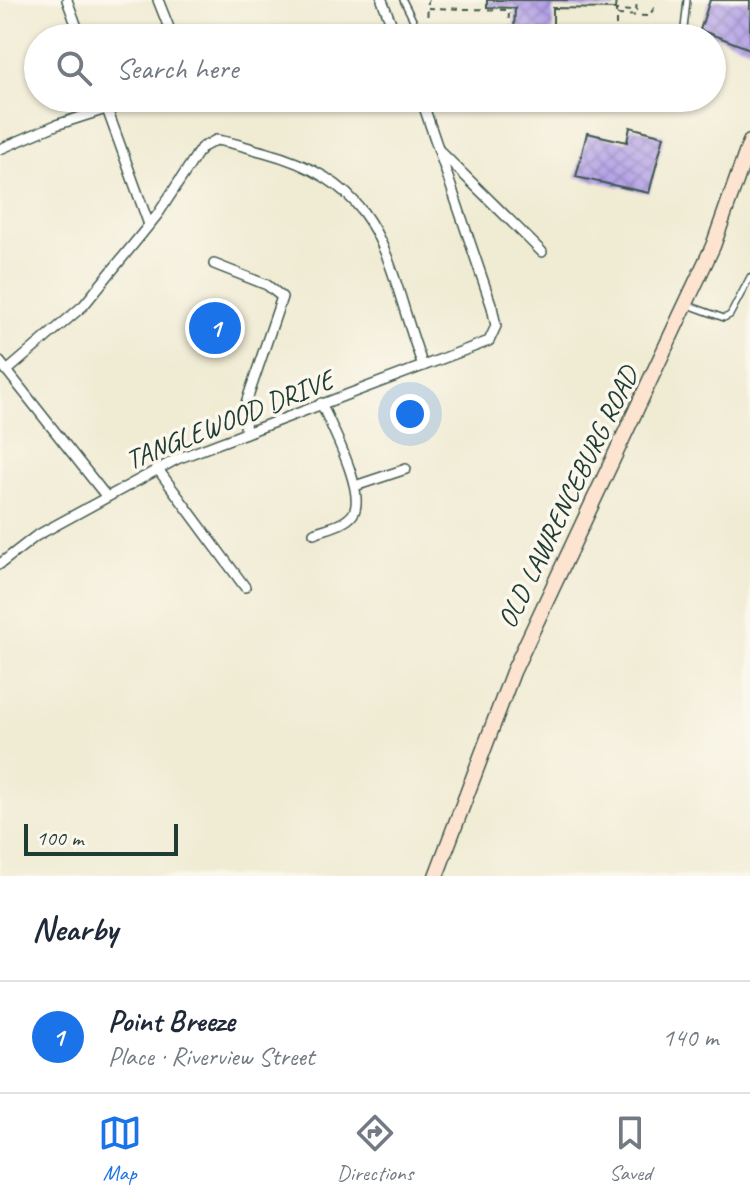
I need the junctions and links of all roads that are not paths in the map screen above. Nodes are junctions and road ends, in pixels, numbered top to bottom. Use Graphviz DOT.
graph roads {
  1 [pos="67,0"];
  2 [pos="158,0"];
  3 [pos="382,0"];
  4 [pos="403,0"];
  5 [pos="687,0"];
  6 [pos="76,24"];
  7 [pos="167,24"];
  8 [pos="391,24"];
  9 [pos="415,24"];
  10 [pos="684,24"];
  11 [pos="100,112"];
  12 [pos="108,112"];
  13 [pos="426,112"];
  14 [pos="750,142"];
  15 [pos="0,149"];
  16 [pos="439,150"];
  17 [pos="148,222"];
  18 [pos="542,252"];
  19 [pos="214,264"];
  20 [pos="750,277"];
  21 [pos="687,305"];
  22 [pos="0,362"];
  23 [pos="423,366"];
  24 [pos="7,371"];
  25 [pos="321,403"];
  26 [pos="245,433"];
  27 [pos="157,468"];
  28 [pos="406,469"];
  29 [pos="355,486"];
  30 [pos="106,496"];
  31 [pos="314,533"];
  32 [pos="0,564"];
  33 [pos="245,587"];
  34 [pos="436,876"];
  1 -- 6 [label="street"];
  2 -- 7 [label="street"];
  3 -- 8 [label="street"];
  4 -- 9 [label="lane"];
  5 -- 10 [label="lane"];
  11 -- 15 [label="street"];
  12 -- 17 [label="street"];
  13 -- 16 [label="street"];
  14 -- 21 [label="main road, OLD LAWRENCEBURG ROAD"];
  16 -- 18 [label="street"];
  16 -- 23 [label="street, TANGLEWOOD DRIVE"];
  17 -- 23 [label="street"];
  17 -- 24 [label="street"];
  19 -- 26 [label="street"];
  20 -- 21 [label="lane"];
  21 -- 34 [label="main road, OLD LAWRENCEBURG ROAD"];
  22 -- 24 [label="street"];
  23 -- 25 [label="street, TANGLEWOOD DRIVE"];
  24 -- 30 [label="street"];
  25 -- 26 [label="street, TANGLEWOOD DRIVE"];
  25 -- 29 [label="street"];
  26 -- 27 [label="street, TANGLEWOOD DRIVE"];
  27 -- 30 [label="street, TANGLEWOOD DRIVE"];
  27 -- 33 [label="street"];
  28 -- 29 [label="street"];
  29 -- 31 [label="street"];
  30 -- 32 [label="street, TANGLEWOOD DRIVE"];
}
